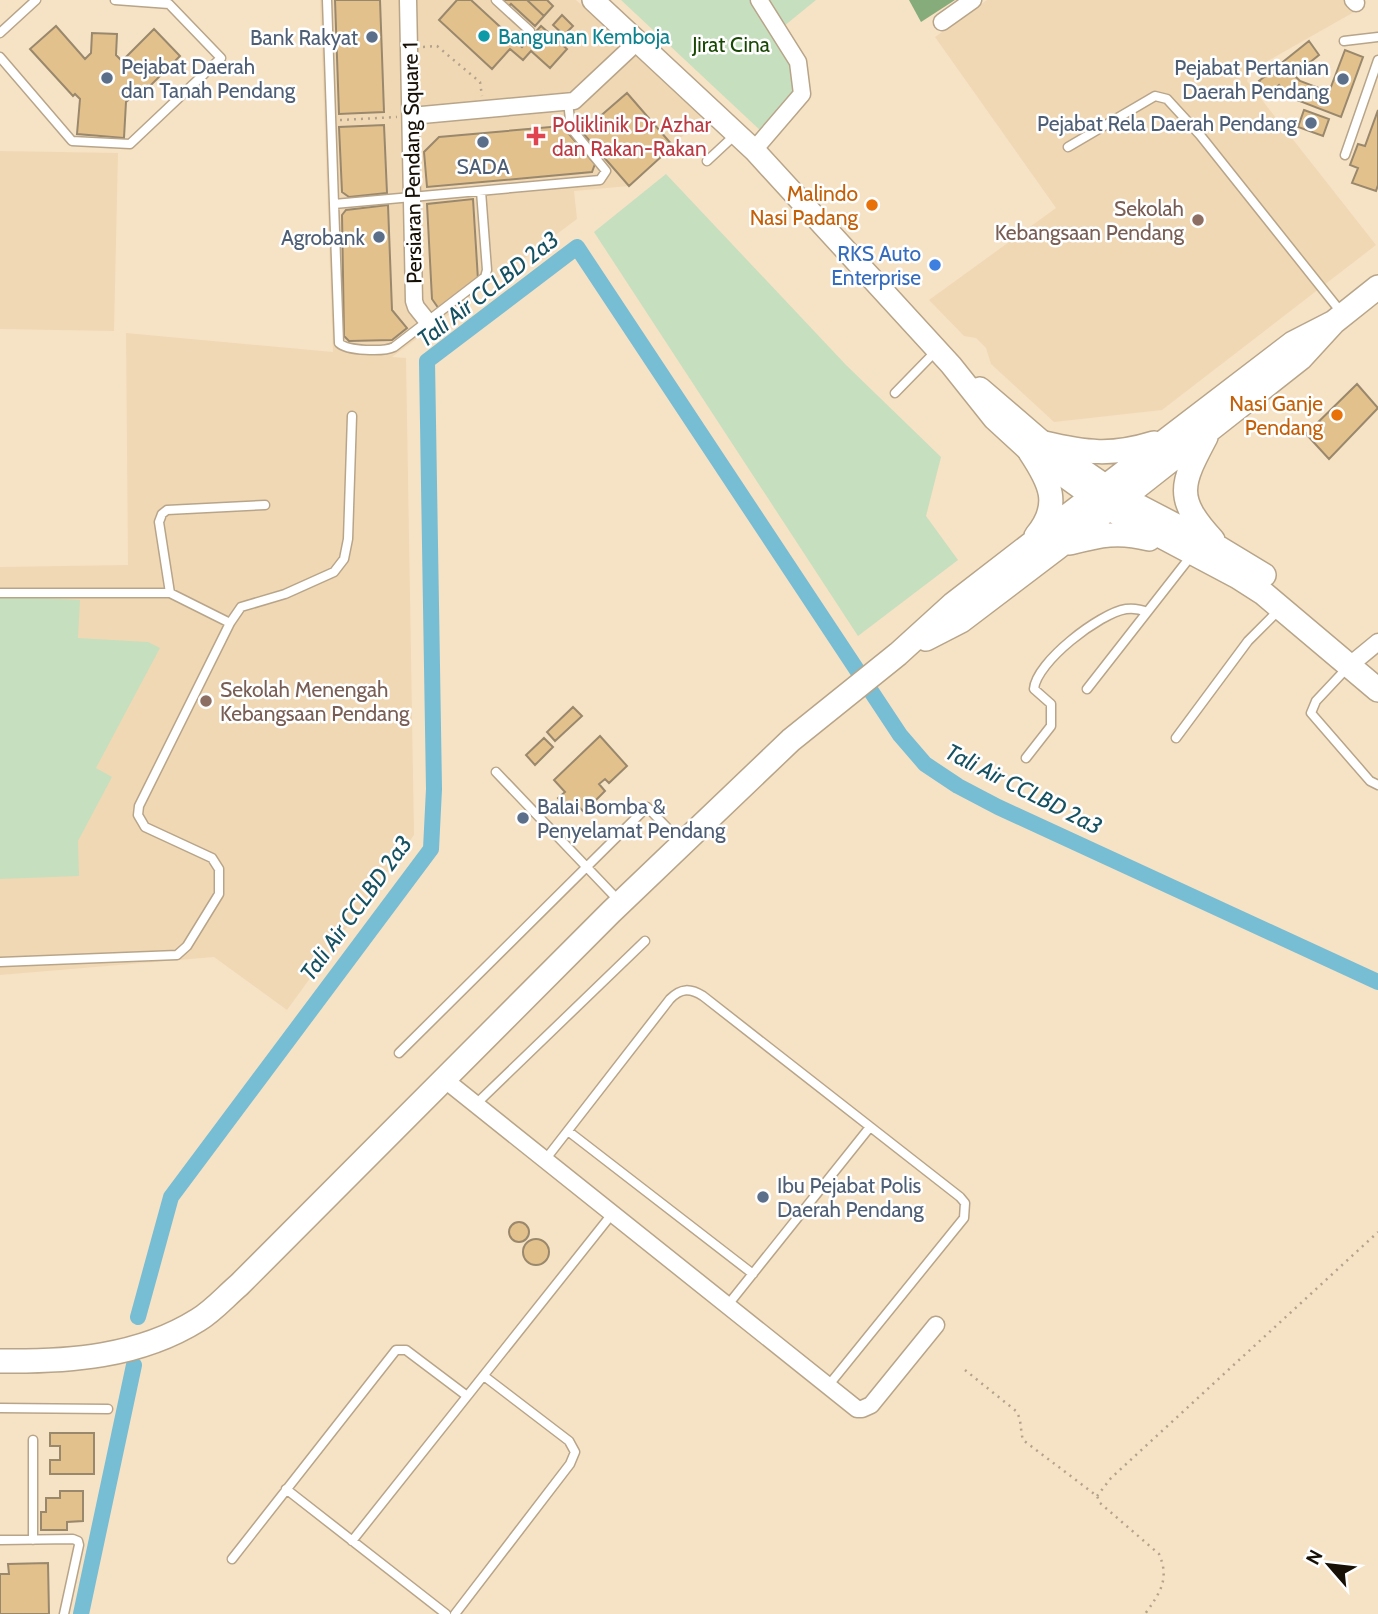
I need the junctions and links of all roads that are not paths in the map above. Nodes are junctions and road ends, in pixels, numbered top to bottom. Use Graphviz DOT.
graph roads {
  1 [pos="36,0"];
  2 [pos="115,0"];
  3 [pos="122,0"];
  4 [pos="327,0"];
  5 [pos="408,0"];
  6 [pos="496,0"];
  7 [pos="593,0"];
  8 [pos="759,0"];
  9 [pos="973,0"];
  10 [pos="942,22"];
  11 [pos="530,31"];
  12 [pos="0,33"];
  13 [pos="1378,37"];
  14 [pos="638,41"];
  15 [pos="1345,41"];
  16 [pos="0,57"];
  17 [pos="1378,60"];
  18 [pos="568,102"];
  19 [pos="411,116"];
  20 [pos="737,133"];
  21 [pos="1068,147"];
  22 [pos="754,150"];
  23 [pos="1345,155"];
  24 [pos="708,161"];
  25 [pos="481,191"];
  26 [pos="412,197"];
  27 [pos="334,204"];
  28 [pos="1378,287"];
  29 [pos="1339,318"];
  30 [pos="428,322"];
  31 [pos="944,357"];
  32 [pos="895,393"];
  33 [pos="352,416"];
  34 [pos="1211,429"];
  35 [pos="1168,439"];
  36 [pos="1037,448"];
  37 [pos="1107,497"];
  38 [pos="265,505"];
  39 [pos="1060,545"];
  40 [pos="1221,549"];
  41 [pos="1186,551"];
  42 [pos="1016,555"];
  43 [pos="0,593"];
  44 [pos="170,593"];
  45 [pos="1281,608"];
  46 [pos="1147,612"];
  47 [pos="230,624"];
  48 [pos="1378,642"];
  49 [pos="891,659"];
  50 [pos="1354,662"];
  51 [pos="1087,689"];
  52 [pos="1378,689"];
  53 [pos="1175,738"];
  54 [pos="1026,758"];
  55 [pos="496,772"];
  56 [pos="1378,785"];
  57 [pos="682,844"];
  58 [pos="587,868"];
  59 [pos="620,903"];
  60 [pos="645,941"];
  61 [pos="0,962"];
  62 [pos="399,1053"];
  63 [pos="444,1079"];
  64 [pos="475,1105"];
  65 [pos="870,1126"];
  66 [pos="568,1131"];
  67 [pos="545,1160"];
  68 [pos="612,1214"];
  69 [pos="753,1274"];
  70 [pos="727,1306"];
  71 [pos="936,1325"];
  72 [pos="0,1362"];
  73 [pos="484,1376"];
  74 [pos="828,1386"];
  75 [pos="467,1396"];
  76 [pos="0,1408"];
  77 [pos="108,1409"];
  78 [pos="33,1440"];
  79 [pos="286,1489"];
  80 [pos="0,1540"];
  81 [pos="33,1540"];
  82 [pos="352,1541"];
  83 [pos="232,1559"];
  84 [pos="64,1614"];
  85 [pos="446,1614"];
  86 [pos="455,1614"];
  1 -- 12 [label="lane"];
  2 -- 3 [label="lane"];
  3 -- 16 [label="lane"];
  4 -- 27 [label="lane"];
  5 -- 19 [label="street, Persiaran Pendang Square 1"];
  6 -- 11 [label="lane"];
  7 -- 14 [label="street"];
  8 -- 22 [label="street"];
  9 -- 10 [label="street"];
  13 -- 15 [label="lane"];
  14 -- 18 [label="street"];
  14 -- 20 [label="street"];
  17 -- 23 [label="lane"];
  18 -- 19 [label="street"];
  18 -- 25 [label="lane"];
  19 -- 26 [label="street, Persiaran Pendang Square 1"];
  20 -- 22 [label="street"];
  20 -- 24 [label="lane"];
  21 -- 29 [label="lane"];
  22 -- 31 [label="street"];
  25 -- 26 [label="lane"];
  25 -- 30 [label="lane"];
  26 -- 27 [label="lane"];
  26 -- 30 [label="street, Persiaran Pendang Square 1"];
  27 -- 30 [label="lane"];
  28 -- 29 [label="main road"];
  29 -- 34 [label="main road"];
  29 -- 35 [label="main road"];
  31 -- 32 [label="lane"];
  31 -- 36 [label="street"];
  33 -- 47 [label="lane"];
  34 -- 37 [label="main road"];
  34 -- 40 [label="main road"];
  35 -- 36 [label="main road"];
  35 -- 37 [label="main road"];
  36 -- 37 [label="street"];
  36 -- 42 [label="main road"];
  37 -- 39 [label="main road"];
  37 -- 40 [label="main road"];
  37 -- 41 [label="main road"];
  37 -- 42 [label="main road"];
  38 -- 44 [label="lane"];
  39 -- 41 [label="main road"];
  39 -- 49 [label="main road"];
  40 -- 50 [label="main road"];
  41 -- 45 [label="main road"];
  41 -- 46 [label="lane"];
  42 -- 49 [label="main road"];
  43 -- 44 [label="lane"];
  44 -- 47 [label="lane"];
  45 -- 50 [label="main road"];
  45 -- 53 [label="lane"];
  46 -- 51 [label="lane"];
  46 -- 54 [label="lane"];
  47 -- 61 [label="lane"];
  48 -- 50 [label="street"];
  49 -- 57 [label="main road"];
  50 -- 52 [label="main road"];
  50 -- 56 [label="lane"];
  55 -- 58 [label="lane"];
  57 -- 58 [label="lane"];
  57 -- 59 [label="main road"];
  58 -- 59 [label="lane"];
  58 -- 62 [label="lane"];
  59 -- 63 [label="main road"];
  60 -- 64 [label="lane"];
  63 -- 64 [label="street"];
  63 -- 72 [label="main road"];
  64 -- 67 [label="street"];
  65 -- 66 [label="lane"];
  65 -- 69 [label="lane"];
  65 -- 74 [label="lane"];
  66 -- 67 [label="lane"];
  66 -- 69 [label="lane"];
  67 -- 68 [label="street"];
  68 -- 70 [label="street"];
  68 -- 73 [label="lane"];
  69 -- 70 [label="lane"];
  70 -- 74 [label="street"];
  71 -- 74 [label="street"];
  73 -- 75 [label="lane"];
  73 -- 86 [label="lane"];
  75 -- 79 [label="lane"];
  75 -- 82 [label="lane"];
  76 -- 77 [label="lane"];
  78 -- 81 [label="lane"];
  79 -- 82 [label="lane"];
  79 -- 83 [label="lane"];
  80 -- 81 [label="lane"];
  81 -- 84 [label="lane"];
  82 -- 85 [label="lane"];
}
